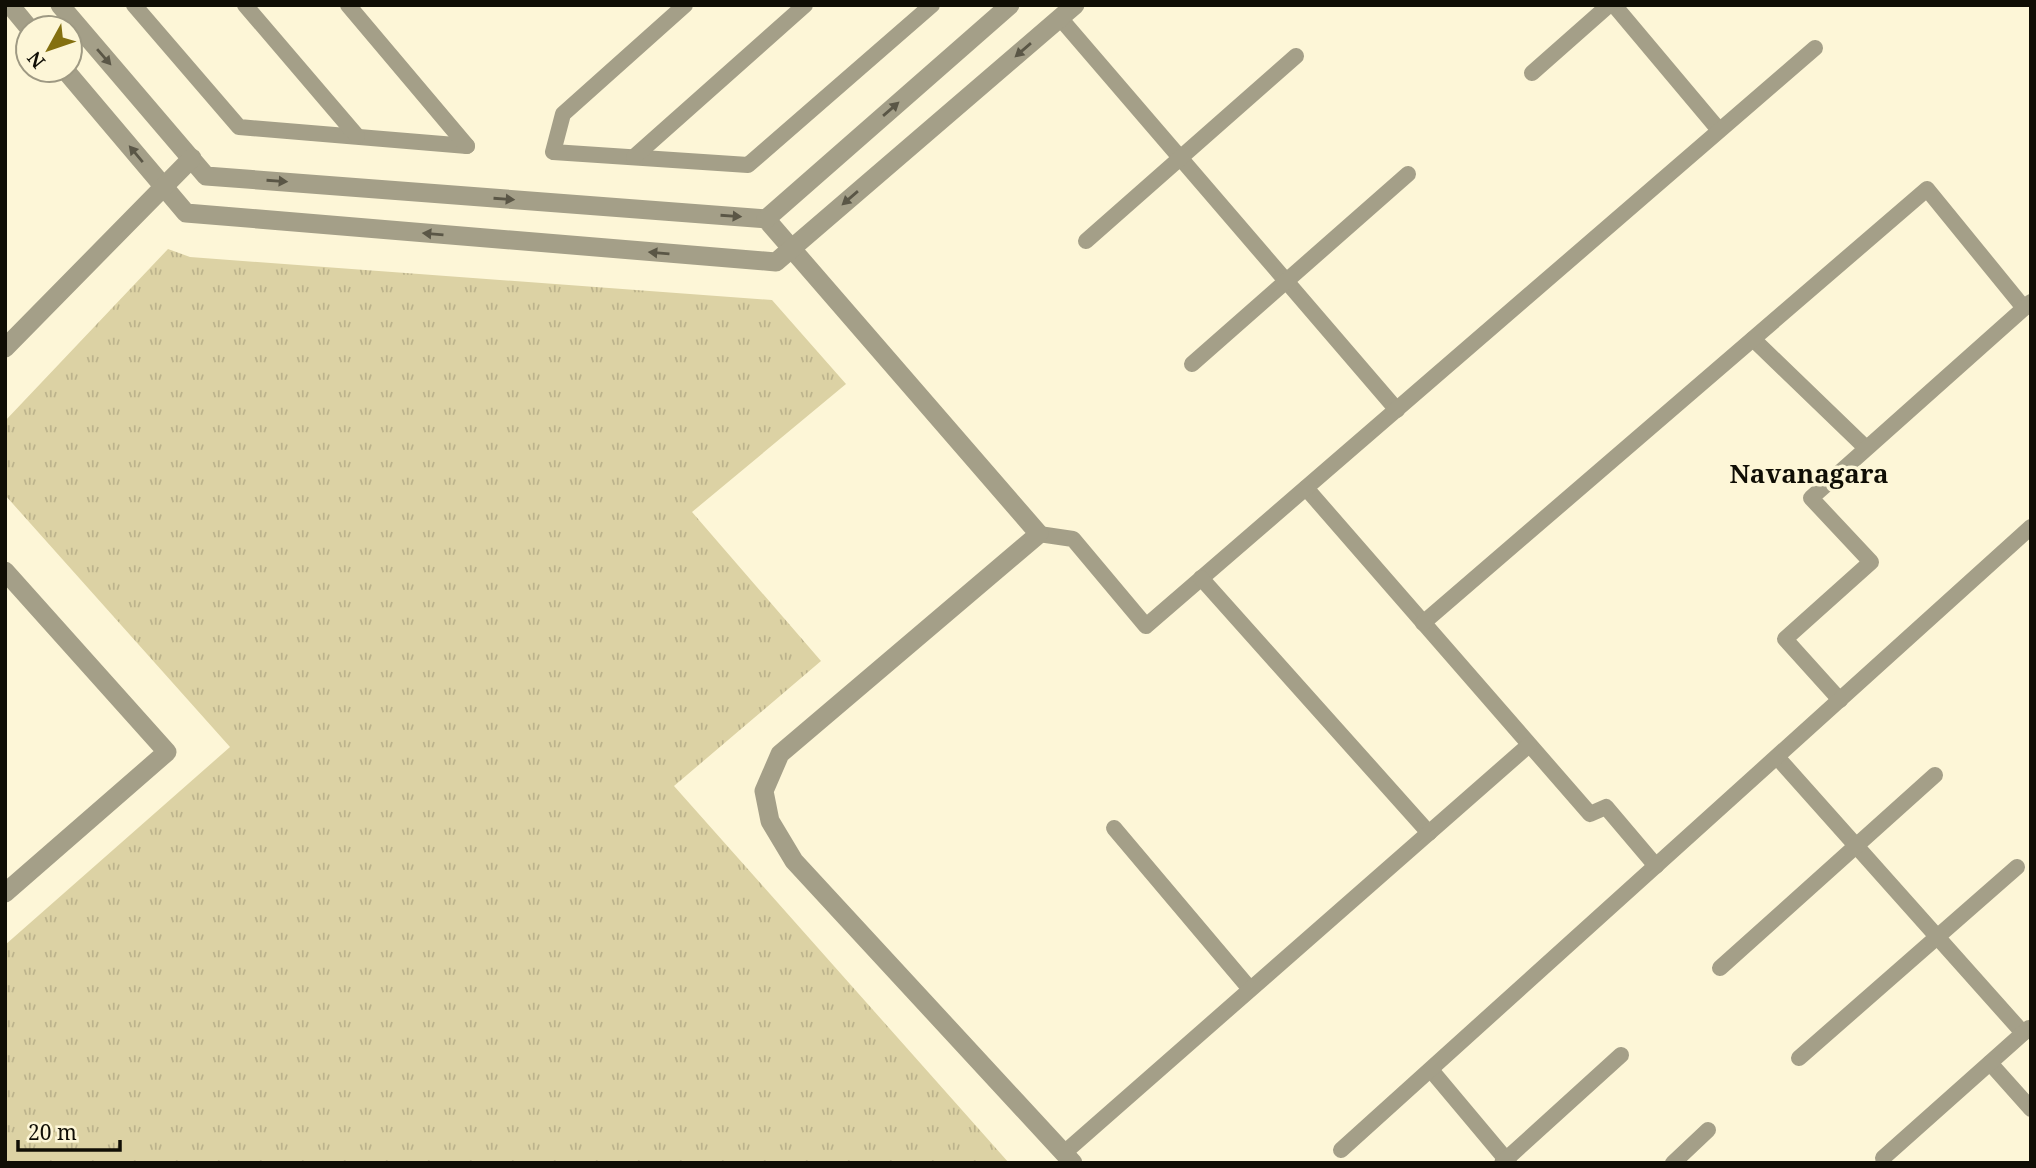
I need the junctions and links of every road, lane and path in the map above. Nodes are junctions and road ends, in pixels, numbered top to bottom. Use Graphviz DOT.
graph roads {
  1 [pos="60,5"];
  2 [pos="134,5"];
  3 [pos="246,5"];
  4 [pos="348,5"];
  5 [pos="685,5"];
  6 [pos="805,5"];
  7 [pos="932,5"];
  8 [pos="1010,5"];
  9 [pos="1611,5"];
  10 [pos="1067,12"];
  11 [pos="1815,48"];
  12 [pos="1296,56"];
  13 [pos="1532,72"];
  14 [pos="77,84"];
  15 [pos="1719,130"];
  16 [pos="357,135"];
  17 [pos="634,157"];
  18 [pos="192,158"];
  19 [pos="1180,158"];
  20 [pos="1408,174"];
  21 [pos="163,187"];
  22 [pos="766,219"];
  23 [pos="1086,241"];
  24 [pos="792,248"];
  25 [pos="1286,281"];
  26 [pos="2027,305"];
  27 [pos="1753,339"];
  28 [pos="5,348"];
  29 [pos="1192,364"];
  30 [pos="1396,410"];
  31 [pos="1867,448"];
  32 [pos="1306,488"];
  33 [pos="2031,527"];
  34 [pos="1039,534"];
  35 [pos="5,571"];
  36 [pos="1201,578"];
  37 [pos="1423,623"];
  38 [pos="1840,700"];
  39 [pos="1529,745"];
  40 [pos="1777,757"];
  41 [pos="1935,775"];
  42 [pos="1114,828"];
  43 [pos="1429,833"];
  44 [pos="1856,846"];
  45 [pos="1656,866"];
  46 [pos="2017,867"];
  47 [pos="5,892"];
  48 [pos="1937,937"];
  49 [pos="1720,968"];
  50 [pos="1250,989"];
  51 [pos="2027,1030"];
  52 [pos="1621,1055"];
  53 [pos="1799,1058"];
  54 [pos="1990,1063"];
  55 [pos="1430,1070"];
  56 [pos="2031,1109"];
  57 [pos="1708,1130"];
  58 [pos="1341,1150"];
  59 [pos="1068,1158"];
  60 [pos="1884,1158"];
  61 [pos="1506,1162"];
  62 [pos="1673,1163"];
  1 -- 18 [label="street, one-way"];
  2 -- 16 [label="lane"];
  3 -- 16 [label="lane"];
  4 -- 16 [label="lane"];
  5 -- 17 [label="lane"];
  6 -- 17 [label="lane"];
  7 -- 17 [label="lane"];
  22 -- 8 [label="street, one-way"];
  9 -- 13 [label="lane"];
  9 -- 15 [label="lane"];
  10 -- 19 [label="lane"];
  10 -- 24 [label="street, one-way"];
  11 -- 15 [label="lane"];
  12 -- 19 [label="lane"];
  21 -- 14 [label="street, one-way"];
  15 -- 30 [label="lane"];
  18 -- 21 [label="street"];
  18 -- 22 [label="street, one-way"];
  19 -- 23 [label="lane"];
  19 -- 25 [label="lane"];
  20 -- 25 [label="lane"];
  24 -- 21 [label="street, one-way"];
  21 -- 28 [label="street"];
  22 -- 24 [label="street"];
  24 -- 34 [label="street"];
  25 -- 29 [label="lane"];
  25 -- 30 [label="lane"];
  26 -- 27 [label="lane"];
  26 -- 31 [label="lane"];
  27 -- 31 [label="lane"];
  27 -- 37 [label="lane"];
  30 -- 32 [label="lane"];
  31 -- 38 [label="lane"];
  32 -- 36 [label="lane"];
  32 -- 37 [label="lane"];
  33 -- 38 [label="lane"];
  34 -- 36 [label="lane"];
  34 -- 59 [label="street"];
  35 -- 47 [label="street"];
  36 -- 43 [label="lane"];
  37 -- 39 [label="lane"];
  38 -- 40 [label="lane"];
  39 -- 43 [label="lane"];
  39 -- 45 [label="lane"];
  40 -- 44 [label="lane"];
  40 -- 45 [label="lane"];
  41 -- 44 [label="lane"];
  42 -- 50 [label="lane"];
  43 -- 50 [label="lane"];
  44 -- 48 [label="lane"];
  44 -- 49 [label="lane"];
  45 -- 55 [label="lane"];
  46 -- 48 [label="lane"];
  48 -- 51 [label="lane"];
  48 -- 53 [label="lane"];
  50 -- 59 [label="lane"];
  51 -- 54 [label="lane"];
  52 -- 61 [label="lane"];
  54 -- 56 [label="lane"];
  54 -- 60 [label="lane"];
  55 -- 58 [label="lane"];
  55 -- 61 [label="lane"];
  57 -- 62 [label="lane"];
}
